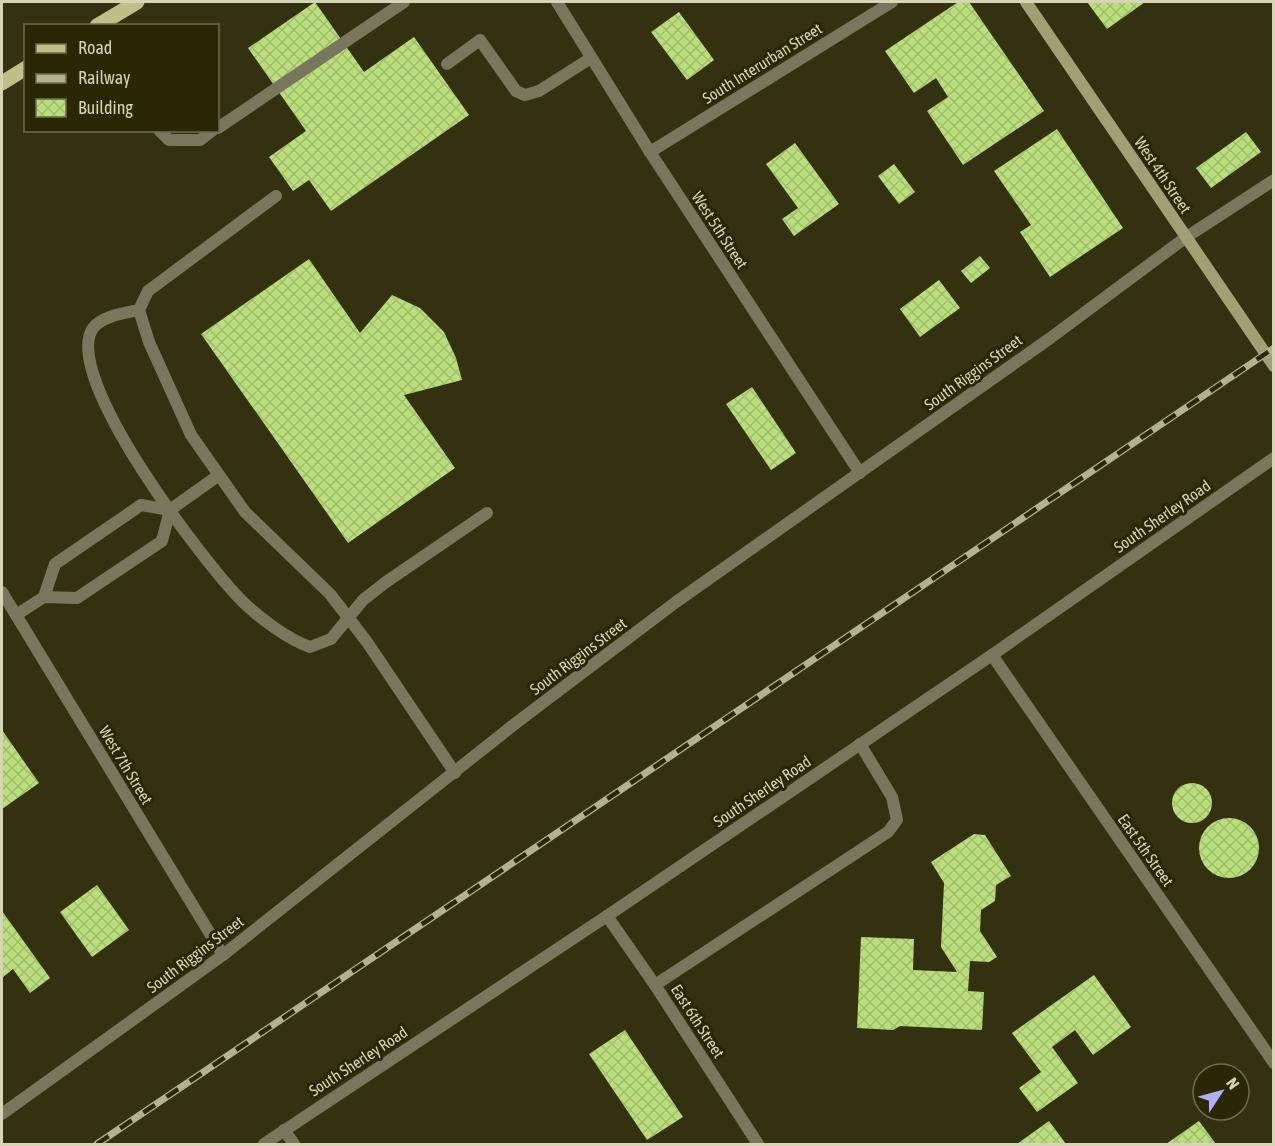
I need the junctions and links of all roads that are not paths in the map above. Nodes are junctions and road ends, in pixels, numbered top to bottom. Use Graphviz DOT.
graph roads {
  1 [pos="137,2"];
  2 [pos="404,2"];
  3 [pos="557,2"];
  4 [pos="892,2"];
  5 [pos="1026,2"];
  6 [pos="100,24"];
  7 [pos="591,58"];
  8 [pos="447,64"];
  9 [pos="24,69"];
  10 [pos="2,83"];
  11 [pos="219,127"];
  12 [pos="161,132"];
  13 [pos="210,132"];
  14 [pos="650,152"];
  15 [pos="1274,180"];
  16 [pos="276,196"];
  17 [pos="1185,238"];
  18 [pos="139,309"];
  19 [pos="1274,366"];
  20 [pos="1274,458"];
  21 [pos="860,473"];
  22 [pos="219,475"];
  23 [pos="171,510"];
  24 [pos="487,513"];
  25 [pos="2,592"];
  26 [pos="44,597"];
  27 [pos="16,615"];
  28 [pos="348,618"];
  29 [pos="992,656"];
  30 [pos="860,744"];
  31 [pos="455,773"];
  32 [pos="607,916"];
  33 [pos="223,955"];
  34 [pos="655,985"];
  35 [pos="1274,1063"];
  36 [pos="2,1114"];
  37 [pos="284,1130"];
  38 [pos="264,1144"];
  39 [pos="294,1144"];
  40 [pos="758,1144"];
  1 -- 6 [label="main road"];
  2 -- 11 [label="street"];
  3 -- 7 [label="street, West 5th Street"];
  4 -- 14 [label="street, South Interurban Street"];
  5 -- 17 [label="main road, West 4th Street"];
  7 -- 8 [label="street"];
  7 -- 14 [label="street, West 5th Street"];
  9 -- 10 [label="main road"];
  12 -- 13 [label="street"];
  14 -- 21 [label="street, West 5th Street"];
  15 -- 17 [label="street, South Riggins Street"];
  16 -- 18 [label="street"];
  17 -- 19 [label="main road, West 4th Street"];
  17 -- 21 [label="street, South Riggins Street"];
  18 -- 22 [label="street"];
  18 -- 23 [label="street"];
  20 -- 29 [label="street, South Sherley Road"];
  21 -- 31 [label="street, South Riggins Street"];
  22 -- 23 [label="street"];
  22 -- 28 [label="street"];
  23 -- 26 [label="street"];
  23 -- 26 [label="street"];
  23 -- 28 [label="street"];
  24 -- 28 [label="street"];
  25 -- 27 [label="street, West 7th Street"];
  26 -- 27 [label="street"];
  27 -- 33 [label="street, West 7th Street"];
  28 -- 31 [label="street"];
  29 -- 30 [label="street, South Sherley Road"];
  29 -- 35 [label="street, East 5th Street"];
  30 -- 32 [label="street, South Sherley Road"];
  30 -- 34 [label="street"];
  31 -- 33 [label="street, South Riggins Street"];
  32 -- 34 [label="street, East 6th Street"];
  32 -- 37 [label="street, South Sherley Road"];
  33 -- 36 [label="street, South Riggins Street"];
  34 -- 40 [label="street, East 6th Street"];
  37 -- 38 [label="street, South Sherley Road"];
  37 -- 39 [label="street"];
}
